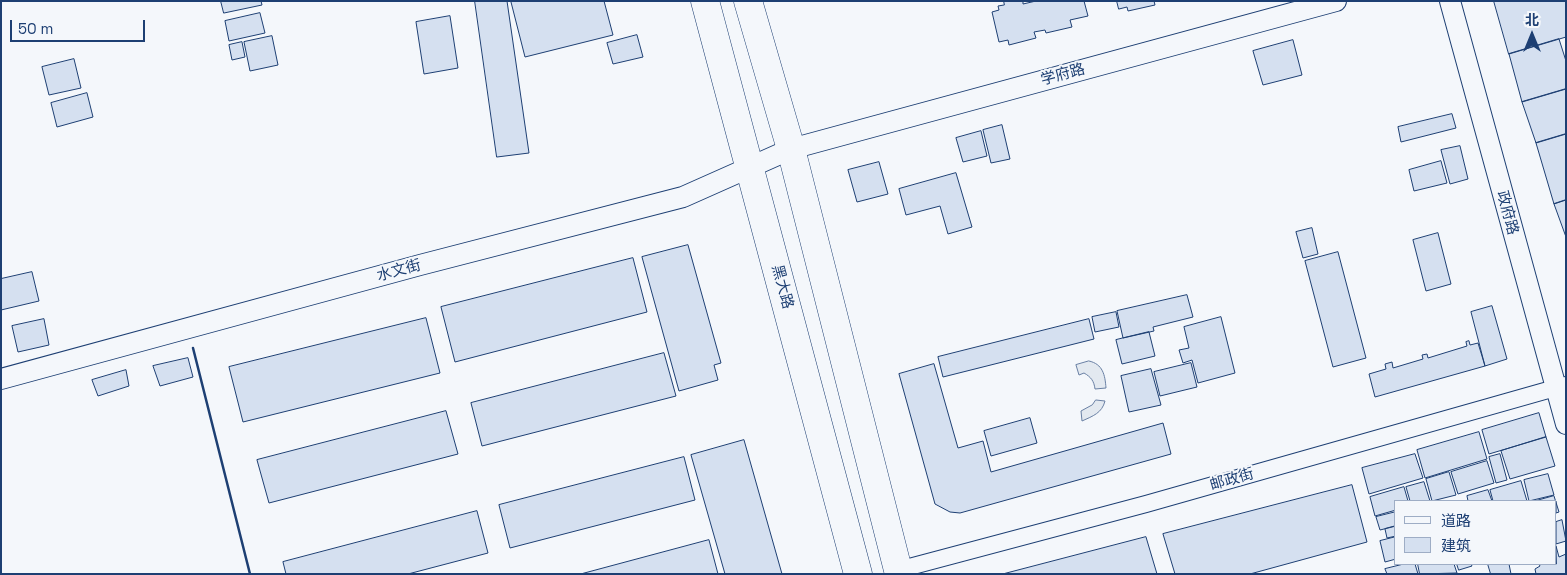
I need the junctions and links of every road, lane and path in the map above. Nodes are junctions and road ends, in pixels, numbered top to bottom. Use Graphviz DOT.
graph roads {
  1 [pos="705,1"];
  2 [pos="748,1"];
  3 [pos="1336,1"];
  4 [pos="1450,1"];
  5 [pos="791,148"];
  6 [pos="751,168"];
  7 [pos="1,380"];
  8 [pos="1560,386"];
  9 [pos="1566,424"];
  10 [pos="898,572"];
  11 [pos="858,574"];
  1 -- 6 [label="highway, 黑大路"];
  2 -- 5 [label="highway"];
  3 -- 5 [label="street, 学府路"];
  4 -- 8 [label="street, 政府路"];
  5 -- 6 [label="street, 水文街"];
  5 -- 10 [label="highway"];
  6 -- 7 [label="street, 水文街"];
  6 -- 11 [label="highway, 黑大路"];
  8 -- 9 [label="street, 政府路"];
  8 -- 10 [label="street, 邮政街"];
}
